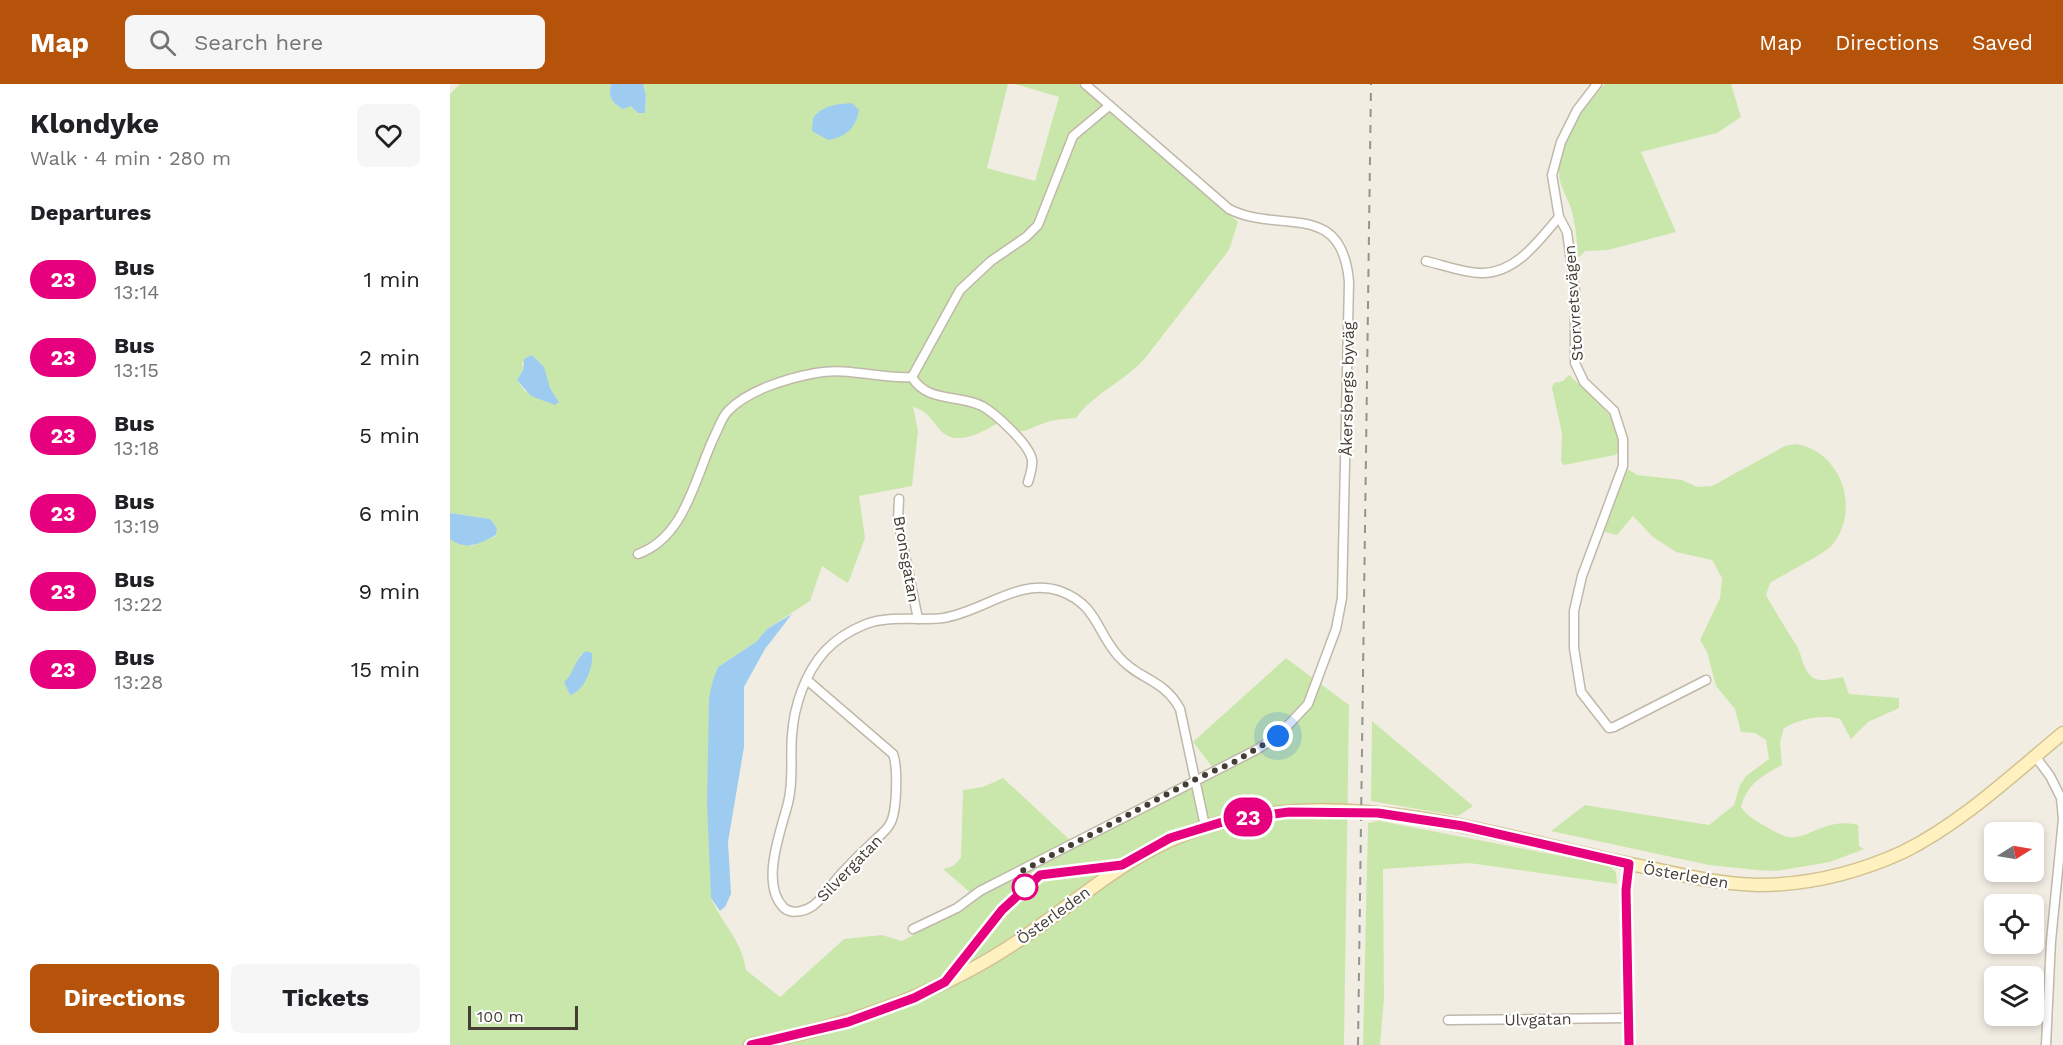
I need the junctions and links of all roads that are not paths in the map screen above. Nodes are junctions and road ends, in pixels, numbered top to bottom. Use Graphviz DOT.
graph roads {
  1 [pos="1085,84"];
  2 [pos="1597,84"];
  3 [pos="1108,106"];
  4 [pos="1559,217"];
  5 [pos="1426,261"];
  6 [pos="912,377"];
  7 [pos="1028,482"];
  8 [pos="899,499"];
  9 [pos="638,554"];
  10 [pos="918,619"];
  11 [pos="807,680"];
  12 [pos="1706,680"];
  13 [pos="2063,733"];
  14 [pos="2035,756"];
  15 [pos="1196,779"];
  16 [pos="1205,826"];
  17 [pos="1629,864"];
  18 [pos="913,929"];
  19 [pos="1627,1018"];
  20 [pos="1448,1020"];
  21 [pos="750,1045"];
  22 [pos="1629,1045"];
  23 [pos="2046,1045"];
  1 -- 3 [label="street, Åkersbergs byväg"];
  2 -- 4 [label="street, Storvretsvägen"];
  3 -- 6 [label="street"];
  3 -- 15 [label="street, Åkersbergs byväg"];
  4 -- 5 [label="street"];
  4 -- 12 [label="street, Storvretsvägen"];
  6 -- 7 [label="street"];
  6 -- 9 [label="street"];
  8 -- 10 [label="street, Bronsgatan"];
  10 -- 11 [label="street, Silvergatan"];
  10 -- 15 [label="street, Silvergatan"];
  11 -- 11 [label="street, Silvergatan"];
  13 -- 14 [label="street, Österleden"];
  14 -- 17 [label="street, Österleden"];
  14 -- 23 [label="street"];
  15 -- 16 [label="street, Silvergatan"];
  15 -- 18 [label="street, Åkersbergs byväg"];
  16 -- 17 [label="street, Österleden"];
  16 -- 21 [label="street, Österleden"];
  17 -- 19 [label="street"];
  19 -- 20 [label="street, Ulvgatan"];
  19 -- 22 [label="street"];
}
